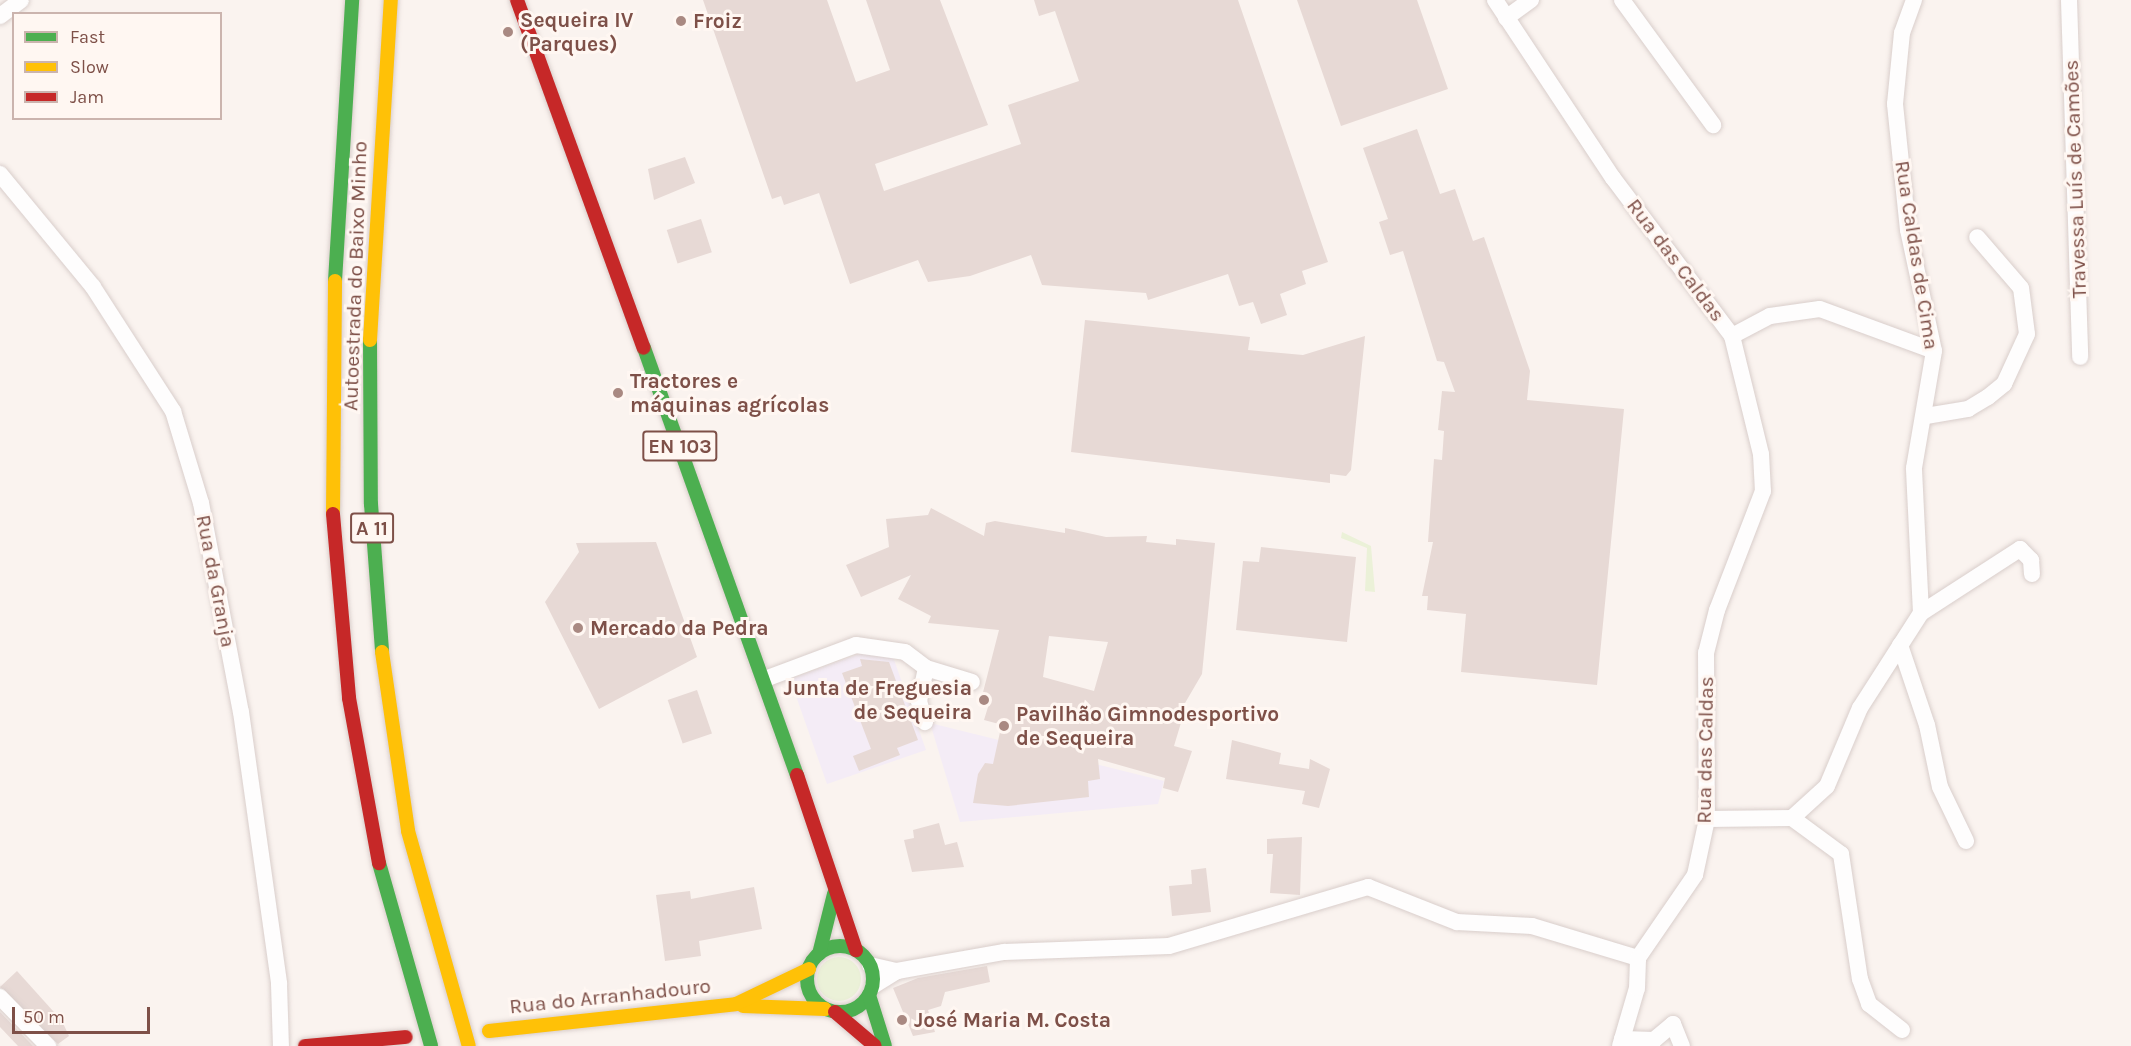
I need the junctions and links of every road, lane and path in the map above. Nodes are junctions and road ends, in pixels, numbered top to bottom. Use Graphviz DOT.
graph roads {
  1 [pos="21,0"];
  2 [pos="352,0"];
  3 [pos="390,0"];
  4 [pos="517,0"];
  5 [pos="1495,0"];
  6 [pos="1531,0"];
  7 [pos="1622,0"];
  8 [pos="1914,0"];
  9 [pos="2069,0"];
  10 [pos="0,16"];
  11 [pos="1506,18"];
  12 [pos="1713,125"];
  13 [pos="0,174"];
  14 [pos="1977,237"];
  15 [pos="1732,336"];
  16 [pos="1934,351"];
  17 [pos="2080,357"];
  18 [pos="1926,416"];
  19 [pos="2032,574"];
  20 [pos="1921,613"];
  21 [pos="1900,645"];
  22 [pos="926,668"];
  23 [pos="765,679"];
  24 [pos="972,682"];
  25 [pos="925,722"];
  26 [pos="1792,818"];
  27 [pos="1707,819"];
  28 [pos="1966,841"];
  29 [pos="834,894"];
  30 [pos="856,950"];
  31 [pos="819,954"];
  32 [pos="1638,958"];
  33 [pos="870,965"];
  34 [pos="809,969"];
  35 [pos="897,971"];
  36 [pos="871,990"];
  37 [pos="0,997"];
  38 [pos="736,1004"];
  39 [pos="830,1010"];
  40 [pos="1902,1030"];
  41 [pos="489,1031"];
  42 [pos="406,1037"];
  43 [pos="1621,1042"];
  44 [pos="48,1046"];
  45 [pos="280,1046"];
  46 [pos="305,1046"];
  47 [pos="431,1046"];
  48 [pos="469,1046"];
  49 [pos="874,1046"];
  50 [pos="885,1046"];
  51 [pos="1682,1046"];
  1 -- 10 [label="street"];
  2 -- 47 [label="main road, Autoestrada do Baixo Minho / A 11"];
  3 -- 48 [label="main road, Autoestrada do Baixo Minho / A 11"];
  4 -- 23 [label="main road, EN 103"];
  5 -- 11 [label="street, Rua das Caldas"];
  6 -- 11 [label="street"];
  7 -- 12 [label="street"];
  8 -- 16 [label="street, Rua Caldas de Cima"];
  9 -- 17 [label="street, Travessa Luís de Camões"];
  11 -- 15 [label="street, Rua das Caldas"];
  13 -- 45 [label="street, Rua da Granja"];
  14 -- 18 [label="street"];
  15 -- 16 [label="street"];
  15 -- 27 [label="street, Rua das Caldas"];
  16 -- 18 [label="street, Rua Caldas de Cima"];
  18 -- 20 [label="street, Rua Caldas de Cima"];
  19 -- 20 [label="street"];
  20 -- 21 [label="street"];
  21 -- 26 [label="street"];
  21 -- 28 [label="street"];
  22 -- 23 [label="street"];
  22 -- 24 [label="street"];
  22 -- 25 [label="street"];
  23 -- 29 [label="main road, EN 103"];
  26 -- 27 [label="street"];
  26 -- 40 [label="street"];
  27 -- 32 [label="street, Rua das Caldas"];
  29 -- 30 [label="main road, EN 103"];
  29 -- 31 [label="main road, EN 103"];
  30 -- 31 [label="main road"];
  30 -- 33 [label="main road, EN 103"];
  31 -- 34 [label="main road, EN 103"];
  32 -- 35 [label="street"];
  32 -- 43 [label="street"];
  33 -- 35 [label="street"];
  33 -- 36 [label="main road"];
  34 -- 38 [label="main road, Rua do Arranhadouro"];
  34 -- 39 [label="main road"];
  35 -- 36 [label="street"];
  36 -- 39 [label="main road"];
  36 -- 50 [label="main road"];
  37 -- 44 [label="street"];
  38 -- 39 [label="main road, Rua do Arranhadouro"];
  38 -- 41 [label="main road, Rua do Arranhadouro"];
  39 -- 49 [label="main road"];
  42 -- 46 [label="main road"];
  43 -- 51 [label="street"];
}
